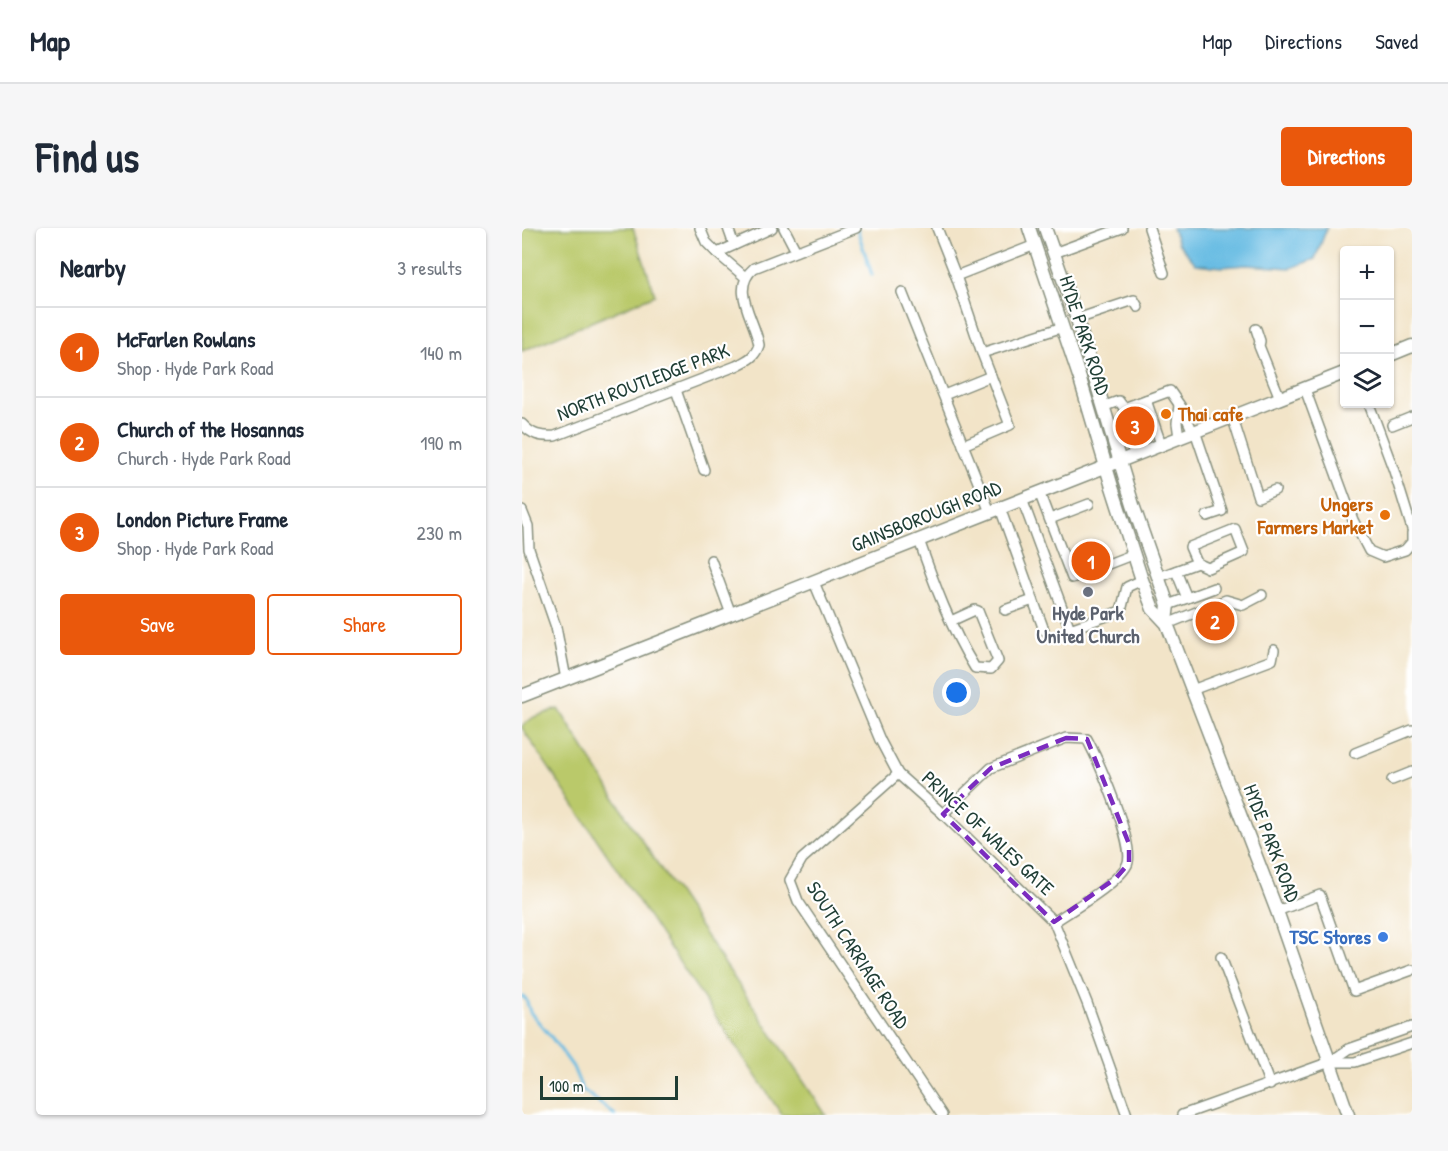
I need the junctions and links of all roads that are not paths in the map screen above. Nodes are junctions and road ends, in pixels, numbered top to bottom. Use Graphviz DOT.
graph roads {
  1 [pos="700,228"];
  2 [pos="728,228"];
  3 [pos="772,228"];
  4 [pos="784,228"];
  5 [pos="937,228"];
  6 [pos="1029,228"];
  7 [pos="1045,228"];
  8 [pos="1122,228"];
  9 [pos="1149,228"];
  10 [pos="849,229"];
  11 [pos="734,245"];
  12 [pos="1035,245"];
  13 [pos="796,251"];
  14 [pos="717,253"];
  15 [pos="1054,253"];
  16 [pos="1164,273"];
  17 [pos="956,276"];
  18 [pos="745,277"];
  19 [pos="902,292"];
  20 [pos="1138,307"];
  21 [pos="1077,319"];
  22 [pos="1063,327"];
  23 [pos="1256,329"];
  24 [pos="1412,346"];
  25 [pos="982,353"];
  26 [pos="1392,354"];
  27 [pos="1340,375"];
  28 [pos="991,376"];
  29 [pos="1305,389"];
  30 [pos="676,390"];
  31 [pos="944,395"];
  32 [pos="1280,398"];
  33 [pos="1146,400"];
  34 [pos="1179,405"];
  35 [pos="1105,406"];
  36 [pos="1370,408"];
  37 [pos="1232,416"];
  38 [pos="1412,417"];
  39 [pos="522,424"];
  40 [pos="1392,425"];
  41 [pos="1194,431"];
  42 [pos="1179,437"];
  43 [pos="1161,444"];
  44 [pos="963,445"];
  45 [pos="1120,460"];
  46 [pos="1106,466"];
  47 [pos="704,470"];
  48 [pos="1275,490"];
  49 [pos="1039,492"];
  50 [pos="1022,499"];
  51 [pos="1089,504"];
  52 [pos="995,510"];
  53 [pos="522,511"];
  54 [pos="1207,516"];
  55 [pos="1050,519"];
  56 [pos="1412,531"];
  57 [pos="919,540"];
  58 [pos="1134,554"];
  59 [pos="711,560"];
  60 [pos="1197,563"];
  61 [pos="1176,571"];
  62 [pos="1159,577"];
  63 [pos="1142,580"];
  64 [pos="814,582"];
  65 [pos="1214,588"];
  66 [pos="1262,595"];
  67 [pos="1187,598"];
  68 [pos="1034,600"];
  69 [pos="1168,604"];
  70 [pos="1005,610"];
  71 [pos="731,614"];
  72 [pos="951,621"];
  73 [pos="1167,623"];
  74 [pos="1044,630"];
  75 [pos="1274,650"];
  76 [pos="566,679"];
  77 [pos="1192,690"];
  78 [pos="522,696"];
  79 [pos="1412,730"];
  80 [pos="1355,753"];
  81 [pos="1412,772"];
  82 [pos="898,774"];
  83 [pos="1392,780"];
  84 [pos="943,814"];
  85 [pos="1277,911"];
  86 [pos="1054,922"];
  87 [pos="1221,957"];
  88 [pos="1412,970"];
  89 [pos="1412,1027"];
  90 [pos="1412,1042"];
  91 [pos="1330,1062"];
  92 [pos="1270,1085"];
  93 [pos="1187,1114"];
  94 [pos="942,1115"];
  95 [pos="1127,1115"];
  96 [pos="1348,1115"];
  1 -- 14 [label="street"];
  2 -- 11 [label="street"];
  3 -- 11 [label="street"];
  4 -- 13 [label="street"];
  5 -- 17 [label="street"];
  6 -- 12 [label="main road, HYDE PARK ROAD"];
  7 -- 15 [label="main road, HYDE PARK ROAD"];
  8 -- 15 [label="street"];
  9 -- 16 [label="street"];
  10 -- 13 [label="street"];
  11 -- 14 [label="street"];
  12 -- 17 [label="street"];
  12 -- 22 [label="main road, HYDE PARK ROAD"];
  13 -- 18 [label="street"];
  14 -- 18 [label="street"];
  15 -- 21 [label="main road, HYDE PARK ROAD"];
  17 -- 25 [label="street"];
  18 -- 30 [label="street, NORTH ROUTLEDGE PARK"];
  19 -- 31 [label="street"];
  20 -- 21 [label="street"];
  21 -- 35 [label="main road, HYDE PARK ROAD"];
  22 -- 25 [label="street"];
  22 -- 46 [label="main road, HYDE PARK ROAD"];
  23 -- 32 [label="street"];
  24 -- 26 [label="main road"];
  25 -- 28 [label="street"];
  27 -- 29 [label="main road, GAINSBOROUGH ROAD"];
  28 -- 31 [label="street"];
  28 -- 44 [label="street"];
  29 -- 32 [label="main road, GAINSBOROUGH ROAD"];
  29 -- 56 [label="street"];
  30 -- 39 [label="street, NORTH ROUTLEDGE PARK"];
  30 -- 47 [label="street"];
  31 -- 44 [label="street"];
  32 -- 37 [label="main road, GAINSBOROUGH ROAD"];
  33 -- 34 [label="street"];
  33 -- 35 [label="street"];
  33 -- 43 [label="street"];
  34 -- 41 [label="street"];
  34 -- 42 [label="street"];
  35 -- 45 [label="main road, HYDE PARK ROAD"];
  36 -- 56 [label="street"];
  37 -- 41 [label="main road, GAINSBOROUGH ROAD"];
  37 -- 48 [label="street"];
  38 -- 40 [label="street"];
  41 -- 42 [label="main road, GAINSBOROUGH ROAD"];
  41 -- 54 [label="street"];
  42 -- 43 [label="main road, GAINSBOROUGH ROAD"];
  43 -- 45 [label="main road, GAINSBOROUGH ROAD"];
  44 -- 52 [label="street"];
  45 -- 46 [label="main road, GAINSBOROUGH ROAD"];
  45 -- 62 [label="main road, HYDE PARK ROAD"];
  46 -- 49 [label="main road, GAINSBOROUGH ROAD"];
  46 -- 58 [label="main road, HYDE PARK ROAD"];
  49 -- 50 [label="main road, GAINSBOROUGH ROAD"];
  49 -- 55 [label="street"];
  50 -- 52 [label="main road, GAINSBOROUGH ROAD"];
  50 -- 63 [label="street"];
  51 -- 55 [label="street"];
  52 -- 57 [label="main road, GAINSBOROUGH ROAD"];
  52 -- 68 [label="street"];
  53 -- 76 [label="street"];
  55 -- 58 [label="street"];
  57 -- 64 [label="main road, GAINSBOROUGH ROAD"];
  57 -- 72 [label="street"];
  58 -- 63 [label="main road, HYDE PARK ROAD"];
  59 -- 71 [label="street"];
  60 -- 60 [label="street"];
  60 -- 61 [label="street"];
  61 -- 62 [label="street"];
  61 -- 67 [label="street"];
  62 -- 69 [label="main road, HYDE PARK ROAD"];
  63 -- 73 [label="main road, HYDE PARK ROAD"];
  64 -- 71 [label="main road, GAINSBOROUGH ROAD"];
  64 -- 82 [label="street, PRINCE OF WALES GATE"];
  65 -- 67 [label="street"];
  66 -- 73 [label="street"];
  67 -- 69 [label="street"];
  68 -- 70 [label="street"];
  68 -- 74 [label="street"];
  69 -- 73 [label="main road, HYDE PARK ROAD"];
  71 -- 76 [label="main road, GAINSBOROUGH ROAD"];
  72 -- 72 [label="street"];
  73 -- 77 [label="main road, HYDE PARK ROAD"];
  75 -- 77 [label="street"];
  76 -- 78 [label="main road, GAINSBOROUGH ROAD"];
  77 -- 85 [label="main road, HYDE PARK ROAD"];
  79 -- 80 [label="street"];
  81 -- 83 [label="street"];
  82 -- 84 [label="street, PRINCE OF WALES GATE"];
  82 -- 94 [label="street, SOUTH CARRIAGE ROAD"];
  84 -- 86 [label="street, PRINCE OF WALES GATE"];
  84 -- 86 [label="street"];
  85 -- 88 [label="street"];
  85 -- 91 [label="main road, HYDE PARK ROAD"];
  86 -- 95 [label="street, PRINCE OF WALES GATE"];
  87 -- 92 [label="street"];
  89 -- 91 [label="street"];
  90 -- 91 [label="street"];
  91 -- 92 [label="street"];
  91 -- 96 [label="main road, HYDE PARK ROAD"];
  92 -- 93 [label="street"];
}
